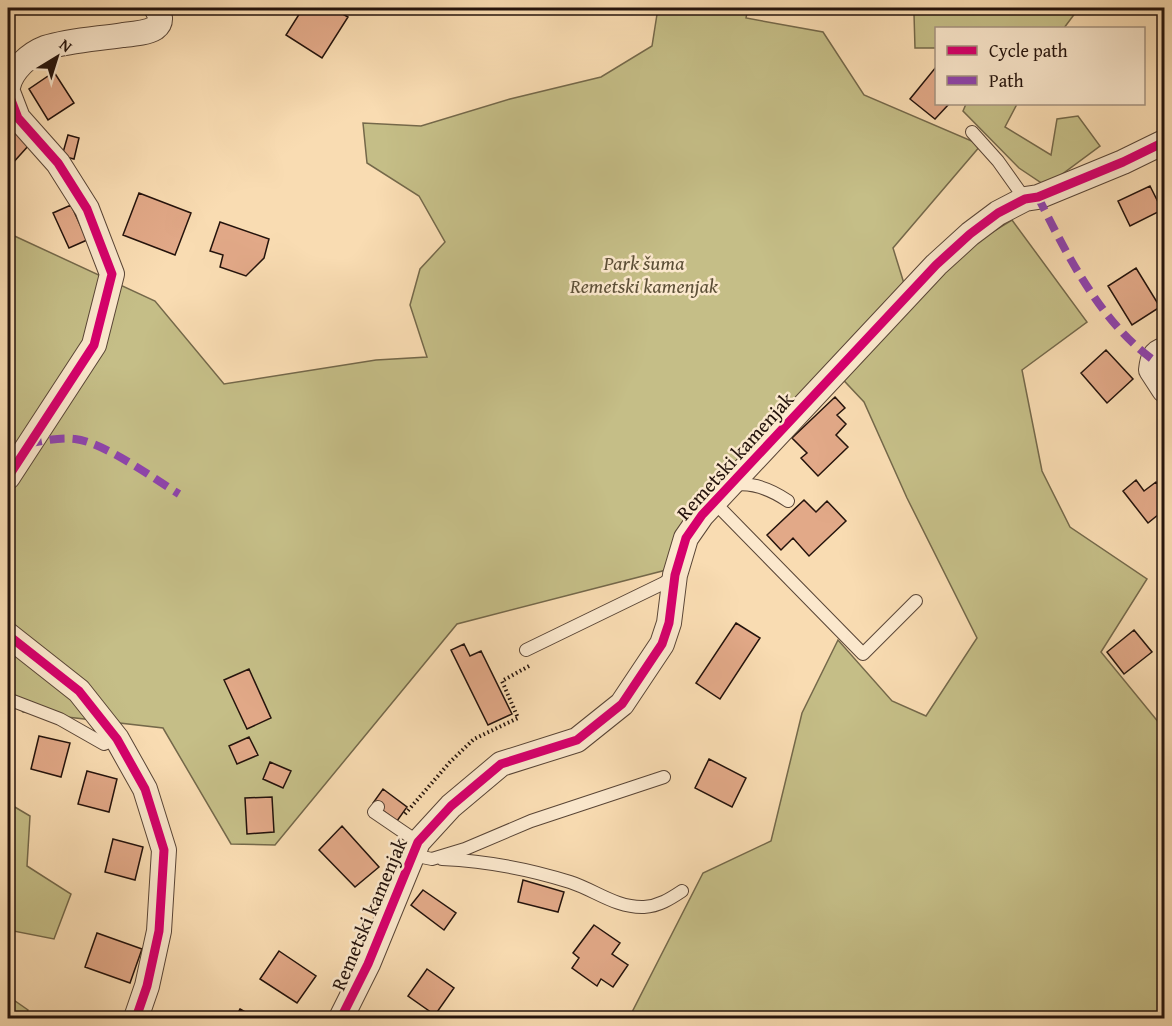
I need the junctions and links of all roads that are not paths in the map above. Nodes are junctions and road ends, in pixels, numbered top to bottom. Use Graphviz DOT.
graph roads {
  1 [pos="156,8"];
  2 [pos="8,87"];
  3 [pos="8,92"];
  4 [pos="972,132"];
  5 [pos="1164,142"];
  6 [pos="1025,199"];
  7 [pos="1164,350"];
  8 [pos="1164,390"];
  9 [pos="8,477"];
  10 [pos="722,494"];
  11 [pos="788,501"];
  12 [pos="675,575"];
  13 [pos="916,602"];
  14 [pos="8,635"];
  15 [pos="526,650"];
  16 [pos="8,699"];
  17 [pos="117,739"];
  18 [pos="664,777"];
  19 [pos="378,807"];
  20 [pos="421,852"];
  21 [pos="682,891"];
  22 [pos="136,1018"];
  23 [pos="341,1018"];
  1 -- 2 [label="street"];
  3 -- 9 [label="street"];
  4 -- 6 [label="lane"];
  5 -- 6 [label="street, Remetski kamenjak"];
  6 -- 10 [label="street, Remetski kamenjak"];
  7 -- 8 [label="street"];
  10 -- 11 [label="lane"];
  10 -- 12 [label="street, Remetski kamenjak"];
  10 -- 13 [label="lane"];
  12 -- 15 [label="lane"];
  12 -- 20 [label="street, Remetski kamenjak"];
  14 -- 17 [label="street"];
  16 -- 17 [label="lane"];
  17 -- 22 [label="street"];
  18 -- 20 [label="lane"];
  19 -- 20 [label="lane"];
  20 -- 21 [label="lane"];
  20 -- 23 [label="street, Remetski kamenjak"];
}
